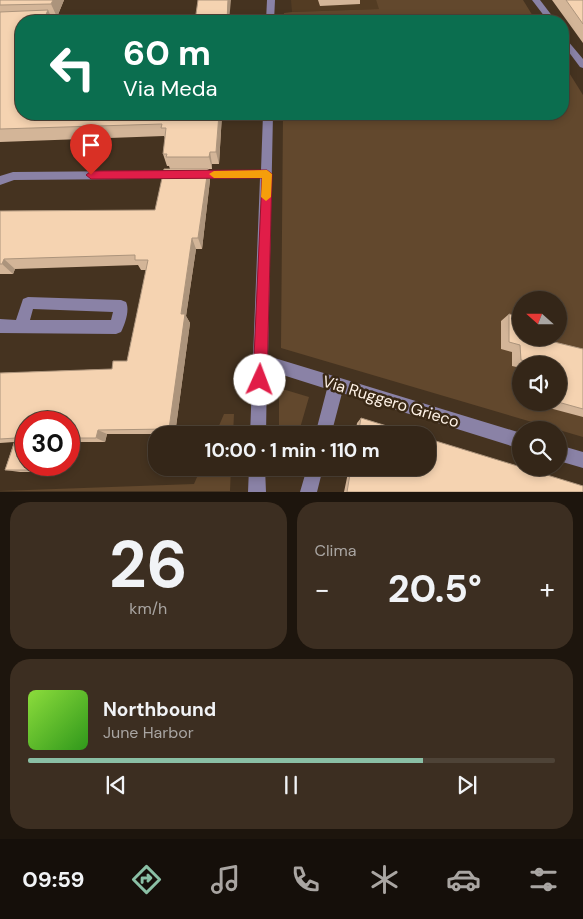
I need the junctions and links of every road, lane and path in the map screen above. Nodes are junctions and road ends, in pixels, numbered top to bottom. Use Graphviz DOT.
graph roads {
  1 [pos="271,0"];
  2 [pos="536,0"];
  3 [pos="270,15"];
  4 [pos="547,15"];
  5 [pos="569,45"];
  6 [pos="572,49"];
  7 [pos="583,51"];
  8 [pos="583,65"];
  9 [pos="268,120"];
  10 [pos="267,174"];
  11 [pos="0,181"];
  12 [pos="0,326"];
  13 [pos="21,326"];
  14 [pos="261,362"];
  15 [pos="336,385"];
  16 [pos="258,426"];
  17 [pos="325,426"];
  18 [pos="512,439"];
  19 [pos="567,455"];
  20 [pos="583,460"];
  21 [pos="258,476"];
  22 [pos="313,476"];
  23 [pos="257,492"];
  24 [pos="308,492"];
  1 -- 3 [label="street"];
  2 -- 4 [label="street"];
  5 -- 6 [label="street"];
  6 -- 7 [label="street"];
  6 -- 8 [label="street"];
  9 -- 10 [label="street"];
  10 -- 11 [label="street"];
  10 -- 14 [label="street"];
  12 -- 13 [label="street"];
  13 -- 13 [label="street"];
  14 -- 15 [label="street, Via Ruggero Grieco"];
  14 -- 16 [label="street"];
  15 -- 17 [label="street"];
  15 -- 18 [label="street, Via Ruggero Grieco"];
  19 -- 20 [label="street"];
  21 -- 23 [label="street"];
  22 -- 24 [label="street"];
}
